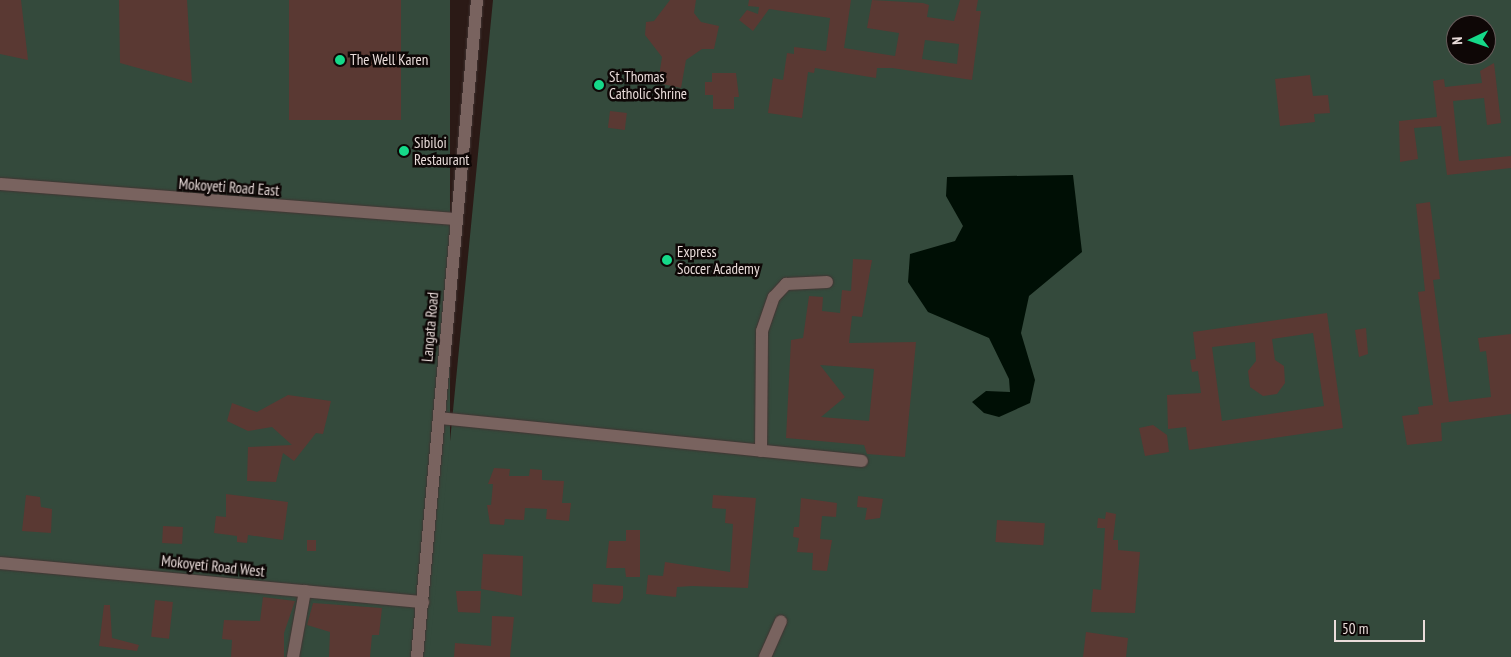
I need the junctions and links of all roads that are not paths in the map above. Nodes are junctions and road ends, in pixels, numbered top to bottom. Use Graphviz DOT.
graph roads {
  1 [pos="476,0"];
  2 [pos="0,184"];
  3 [pos="456,219"];
  4 [pos="827,282"];
  5 [pos="438,418"];
  6 [pos="761,451"];
  7 [pos="862,461"];
  8 [pos="0,563"];
  9 [pos="304,591"];
  10 [pos="423,602"];
  11 [pos="781,621"];
  12 [pos="293,657"];
  13 [pos="418,657"];
  14 [pos="765,657"];
  1 -- 3 [label="street, Langata Road"];
  2 -- 3 [label="street, Mokoyeti Road East"];
  3 -- 5 [label="street, Langata Road"];
  4 -- 6 [label="street"];
  5 -- 6 [label="street"];
  5 -- 10 [label="street, Langata Road"];
  6 -- 7 [label="street"];
  8 -- 9 [label="street, Mokoyeti Road West"];
  9 -- 10 [label="street, Mokoyeti Road West"];
  9 -- 12 [label="street"];
  10 -- 13 [label="street, Langata Road"];
  11 -- 14 [label="street"];
}
